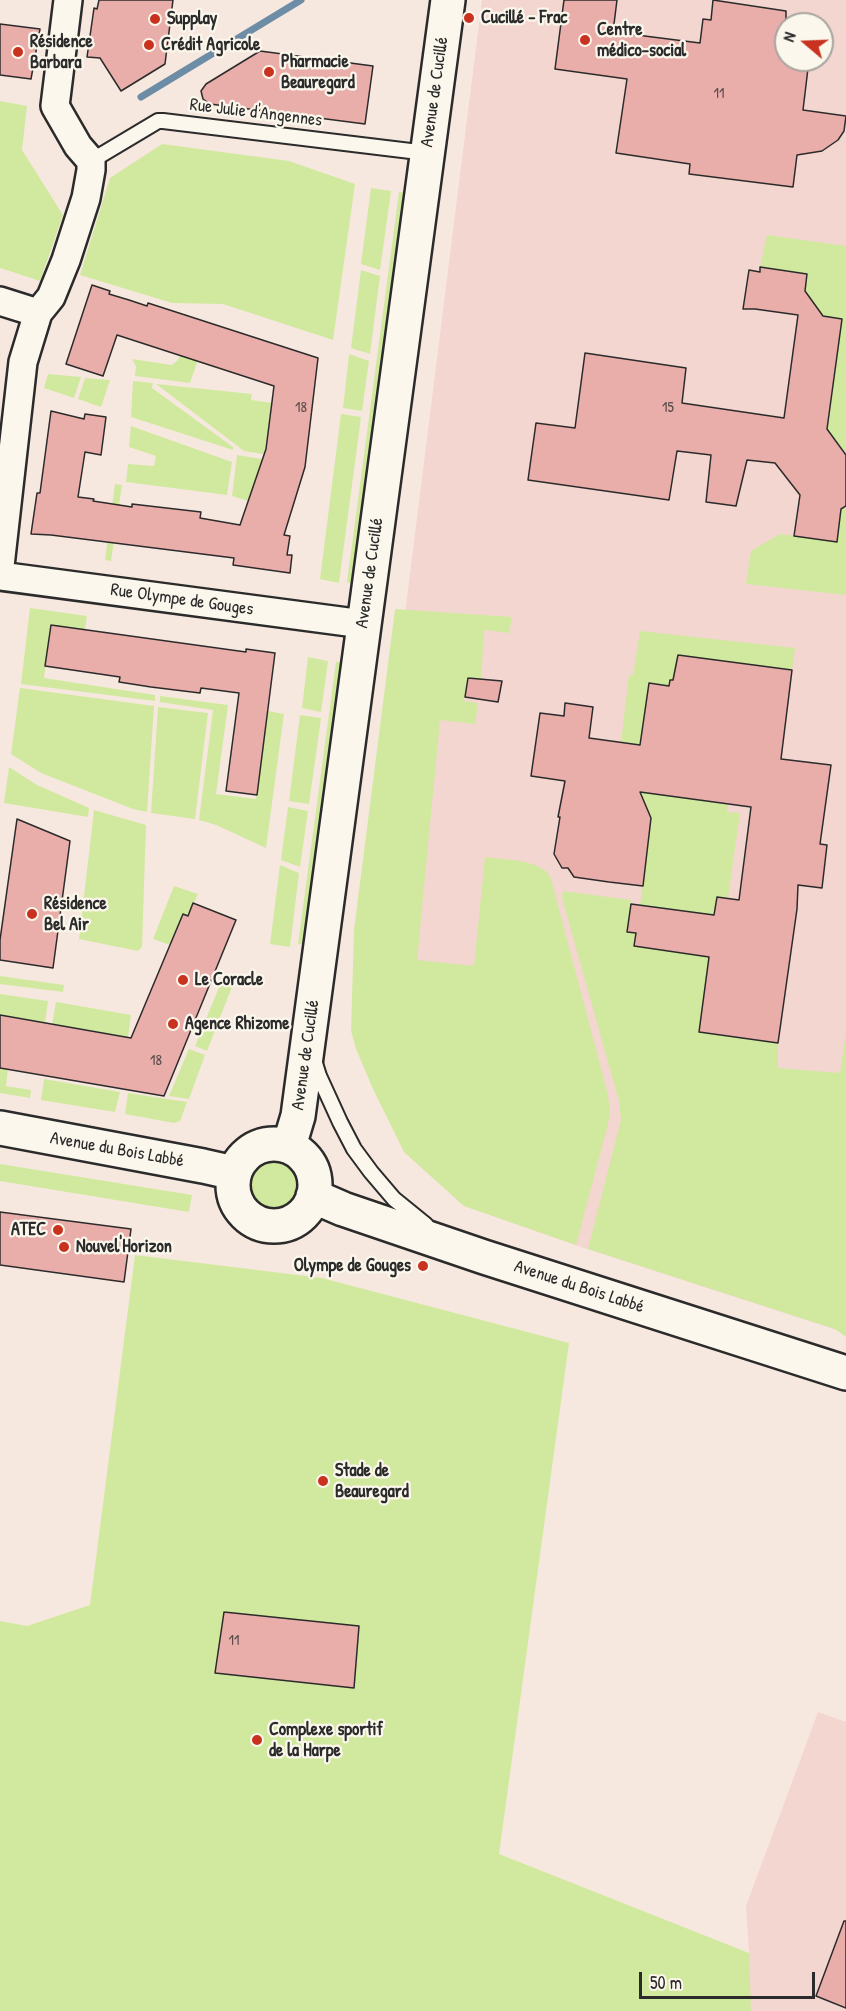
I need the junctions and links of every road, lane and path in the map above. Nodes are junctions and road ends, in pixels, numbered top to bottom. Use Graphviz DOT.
graph roads {
  1 [pos="68,0"];
  2 [pos="448,0"];
  3 [pos="427,153"];
  4 [pos="91,161"];
  5 [pos="0,301"];
  6 [pos="38,313"];
  7 [pos="0,566"];
  8 [pos="0,576"];
  9 [pos="363,624"];
  10 [pos="308,1041"];
  11 [pos="0,1128"];
  12 [pos="289,1146"];
  13 [pos="234,1173"];
  14 [pos="314,1196"];
  15 [pos="454,1247"];
  16 [pos="846,1373"];
  1 -- 4 [label="street"];
  2 -- 3 [label="street, Avenue de Cucillé"];
  3 -- 4 [label="lane, Rue Julie d'Angennes"];
  3 -- 9 [label="street, Avenue de Cucillé"];
  4 -- 6 [label="street"];
  5 -- 6 [label="street"];
  6 -- 7 [label="street"];
  8 -- 9 [label="street, Rue Olympe de Gouges"];
  9 -- 10 [label="street, Avenue de Cucillé"];
  10 -- 12 [label="street, Avenue de Cucillé"];
  10 -- 15 [label="lane"];
  11 -- 13 [label="street, Avenue du Bois Labbé"];
  12 -- 13 [label="street"];
  12 -- 14 [label="street"];
  13 -- 14 [label="street"];
  14 -- 15 [label="street, Avenue du Bois Labbé"];
  15 -- 16 [label="street, Avenue du Bois Labbé"];
}
